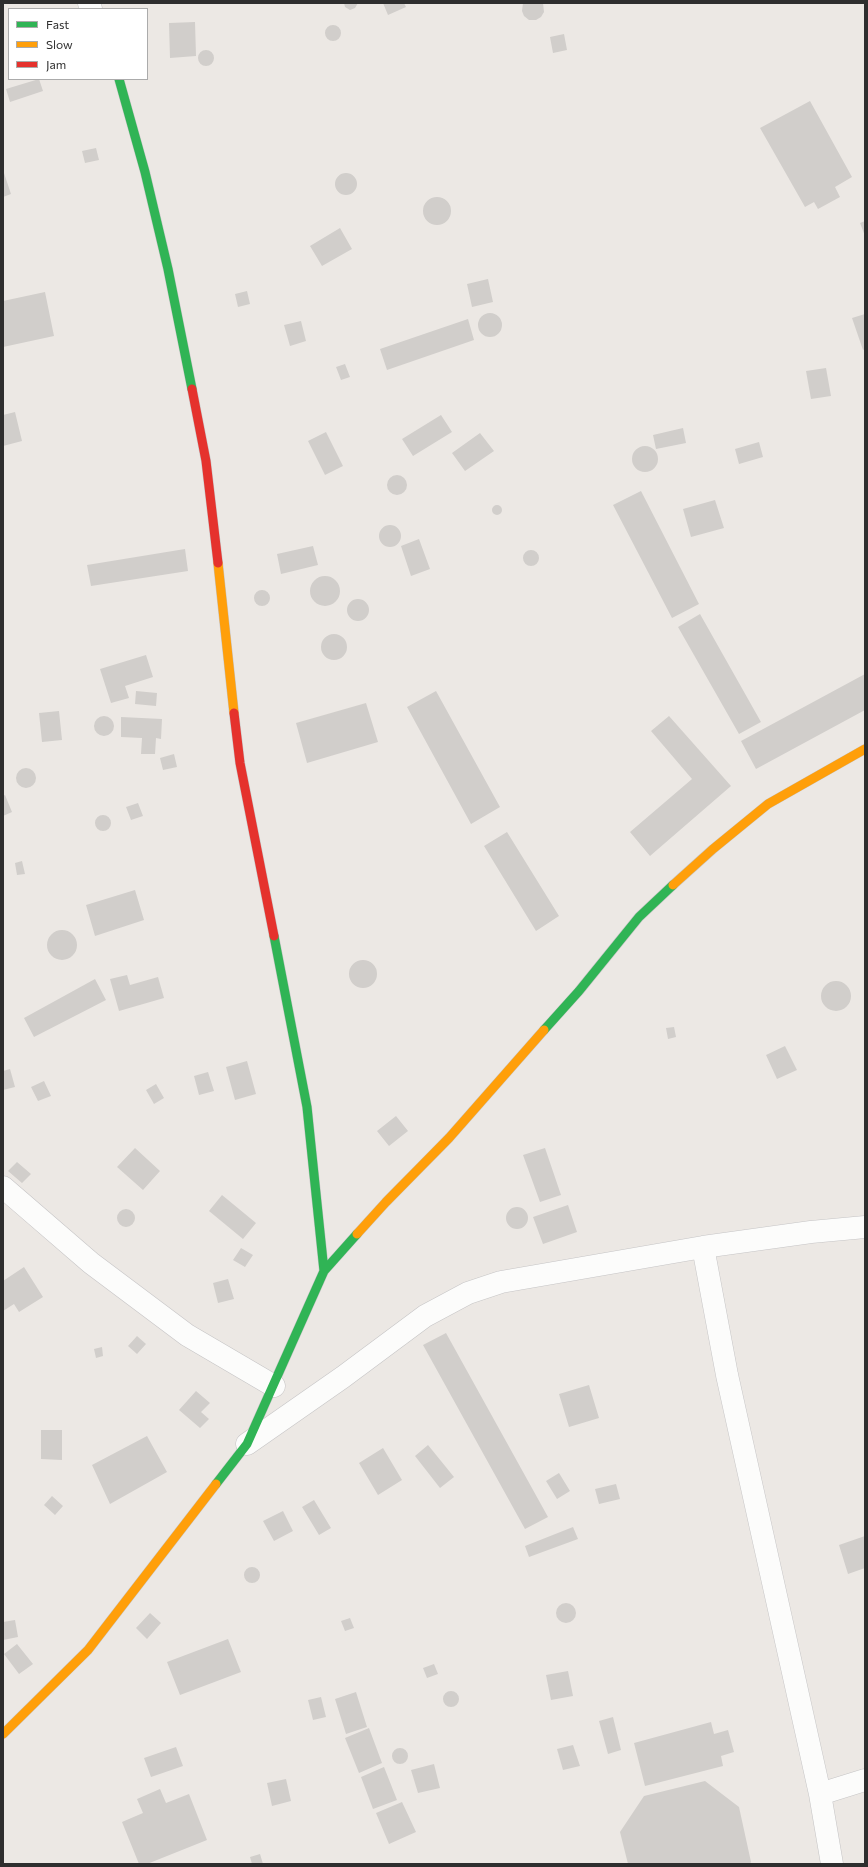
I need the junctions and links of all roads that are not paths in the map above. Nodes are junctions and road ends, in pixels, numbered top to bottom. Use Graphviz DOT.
graph roads {
  1 [pos="119,80"];
  2 [pos="865,749"];
  3 [pos="3,1187"];
  4 [pos="865,1227"];
  5 [pos="703,1247"];
  6 [pos="324,1271"];
  7 [pos="274,1386"];
  8 [pos="247,1444"];
  9 [pos="3,1734"];
  10 [pos="865,1780"];
  11 [pos="820,1794"];
  12 [pos="832,1864"];
  1 -- 6 [label="street"];
  2 -- 6 [label="street"];
  3 -- 7 [label="street"];
  4 -- 5 [label="street"];
  5 -- 8 [label="street"];
  5 -- 11 [label="street"];
  6 -- 7 [label="street"];
  7 -- 8 [label="street"];
  8 -- 9 [label="street"];
  10 -- 11 [label="street"];
  11 -- 12 [label="street"];
}
